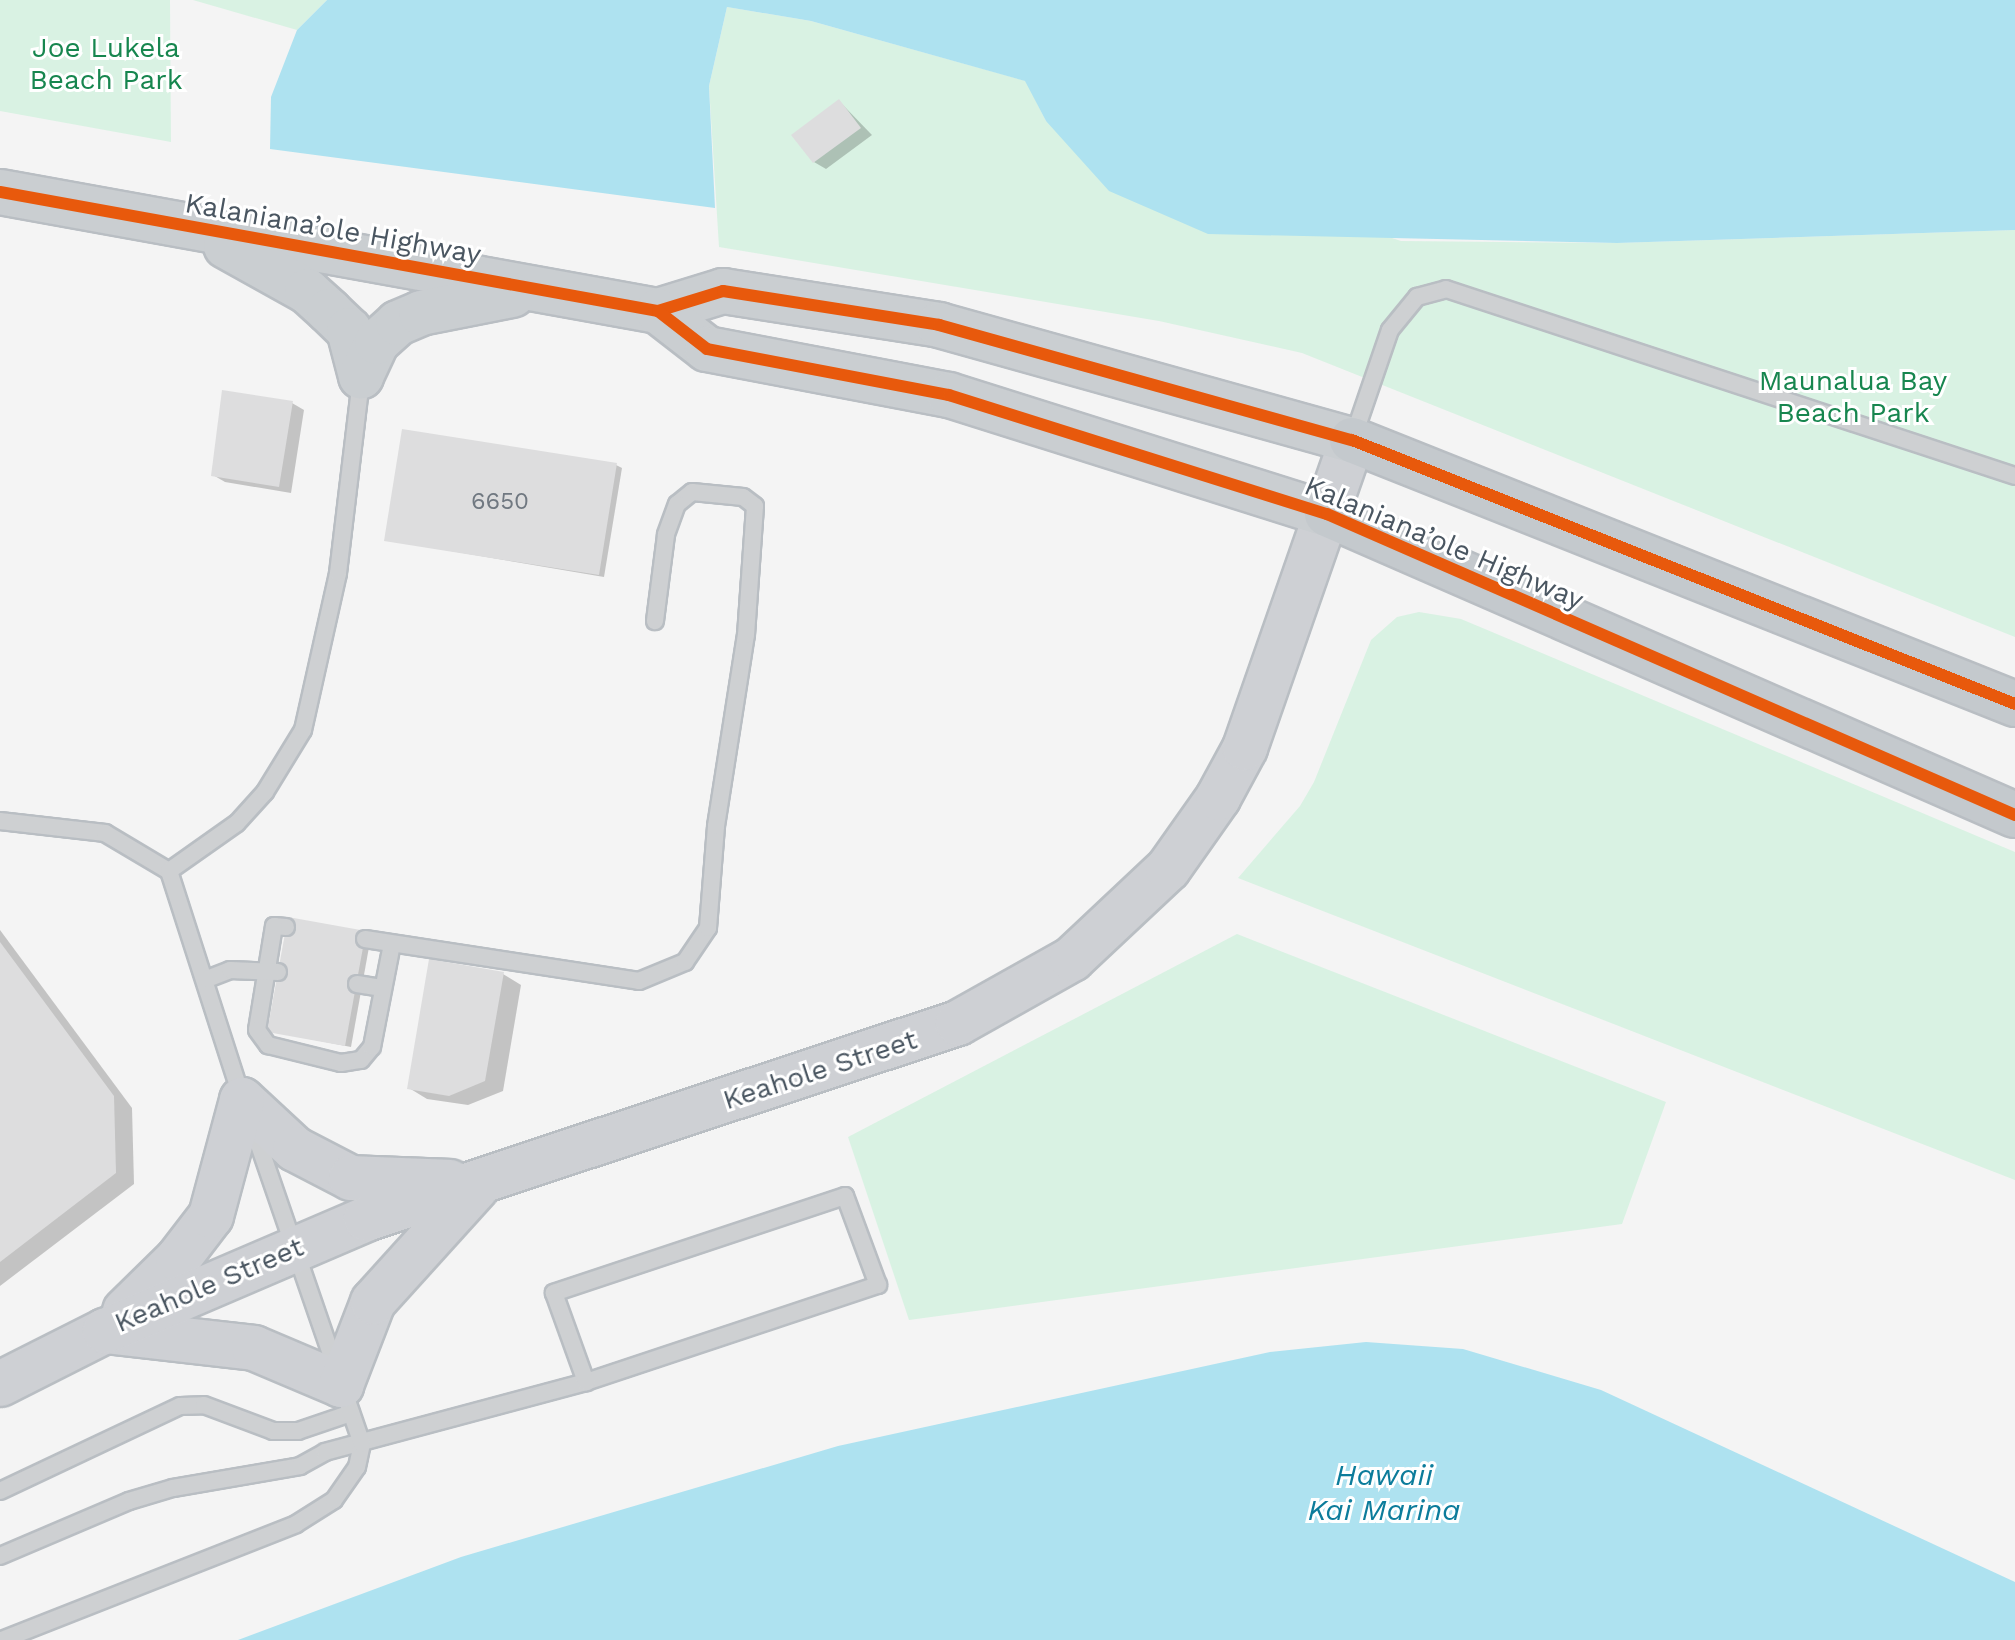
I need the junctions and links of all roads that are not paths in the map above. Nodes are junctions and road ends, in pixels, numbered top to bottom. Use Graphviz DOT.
graph roads {
  1 [pos="0,192"];
  2 [pos="196,229"];
  3 [pos="538,289"];
  4 [pos="658,311"];
  5 [pos="361,376"];
  6 [pos="1352,440"];
  7 [pos="2015,476"];
  8 [pos="1327,514"];
  9 [pos="655,621"];
  10 [pos="2015,704"];
  11 [pos="2015,815"];
  12 [pos="0,821"];
  13 [pos="169,871"];
  14 [pos="286,927"];
  15 [pos="365,939"];
  16 [pos="392,944"];
  17 [pos="272,971"];
  18 [pos="207,979"];
  19 [pos="357,984"];
  20 [pos="383,988"];
  21 [pos="242,1100"];
  22 [pos="480,1183"];
  23 [pos="295,1247"];
  24 [pos="105,1331"];
  25 [pos="586,1382"];
  26 [pos="0,1384"];
  27 [pos="346,1399"];
  28 [pos="362,1444"];
  29 [pos="0,1491"];
  30 [pos="0,1556"];
  31 [pos="2,1640"];
  1 -- 2 [label="main road, Kalaniana’ole Highway"];
  2 -- 3 [label="main road, Kalaniana’ole Highway"];
  2 -- 5 [label="main road"];
  3 -- 4 [label="main road, Kalaniana’ole Highway"];
  3 -- 5 [label="main road"];
  4 -- 6 [label="main road, Kalaniana’ole Highway"];
  4 -- 8 [label="main road, Kalaniana’ole Highway"];
  5 -- 13 [label="lane"];
  6 -- 7 [label="lane"];
  6 -- 8 [label="main road, Keahole Street"];
  6 -- 10 [label="highway, Kalaniana’ole Highway"];
  8 -- 11 [label="highway, Kalaniana’ole Highway"];
  8 -- 22 [label="main road, Keahole Street"];
  9 -- 16 [label="lane"];
  12 -- 13 [label="lane"];
  13 -- 18 [label="lane"];
  14 -- 17 [label="lane"];
  15 -- 16 [label="lane"];
  16 -- 20 [label="lane"];
  17 -- 18 [label="lane"];
  17 -- 20 [label="lane"];
  18 -- 21 [label="lane"];
  19 -- 20 [label="lane"];
  21 -- 22 [label="main road"];
  21 -- 23 [label="lane"];
  21 -- 24 [label="main road"];
  22 -- 23 [label="main road, Keahole Street"];
  22 -- 27 [label="main road"];
  23 -- 24 [label="main road, Keahole Street"];
  23 -- 27 [label="lane"];
  24 -- 26 [label="main road, Keahole Street"];
  24 -- 27 [label="main road"];
  25 -- 25 [label="lane"];
  25 -- 28 [label="lane"];
  27 -- 28 [label="lane"];
  27 -- 29 [label="lane"];
  28 -- 30 [label="lane"];
  28 -- 31 [label="lane"];
}
